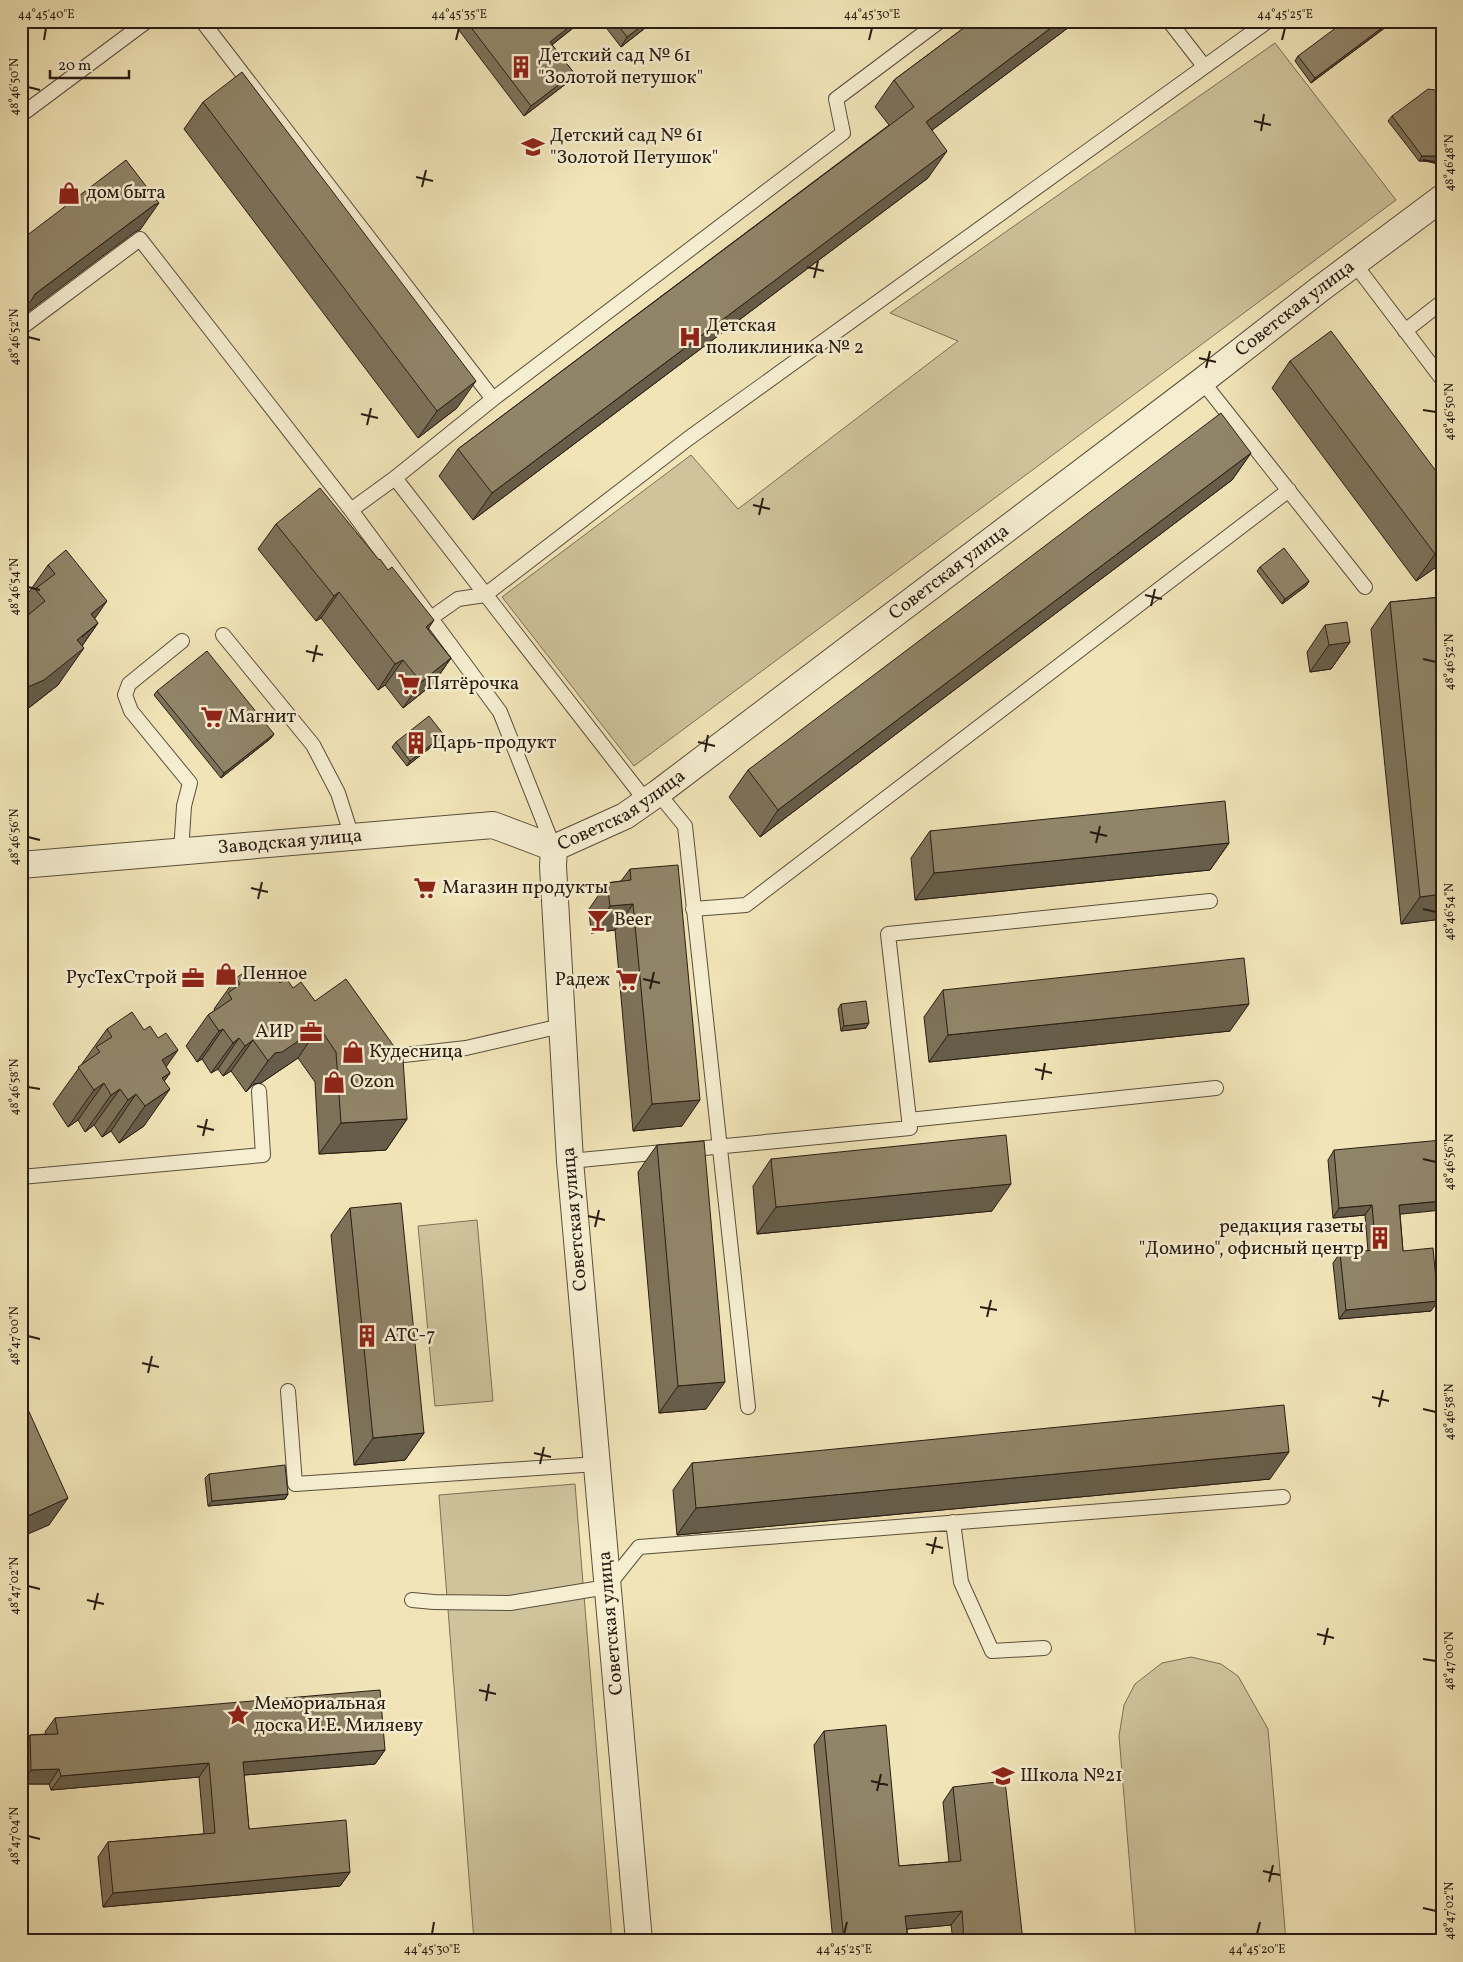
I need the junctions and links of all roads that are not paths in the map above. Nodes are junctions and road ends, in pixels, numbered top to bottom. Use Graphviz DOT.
graph roads {
  1 [pos="147,21"];
  2 [pos="202,21"];
  3 [pos="940,21"];
  4 [pos="1169,21"];
  5 [pos="1268,21"];
  6 [pos="1204,66"];
  7 [pos="21,115"];
  8 [pos="1442,198"];
  9 [pos="1354,263"];
  10 [pos="1442,302"];
  11 [pos="21,328"];
  12 [pos="1405,331"];
  13 [pos="1442,379"];
  14 [pos="1202,381"];
  15 [pos="493,399"];
  16 [pos="395,478"];
  17 [pos="1290,490"];
  18 [pos="351,510"];
  19 [pos="1365,587"];
  20 [pos="485,595"];
  21 [pos="431,618"];
  22 [pos="223,635"];
  23 [pos="182,641"];
  24 [pos="652,797"];
  25 [pos="352,837"];
  26 [pos="554,848"];
  27 [pos="181,852"];
  28 [pos="21,865"];
  29 [pos="1210,902"];
  30 [pos="693,909"];
  31 [pos="561,1026"];
  32 [pos="386,1057"];
  33 [pos="1216,1088"];
  34 [pos="259,1091"];
  35 [pos="909,1120"];
  36 [pos="720,1147"];
  37 [pos="570,1160"];
  38 [pos="21,1177"];
  39 [pos="288,1392"];
  40 [pos="748,1407"];
  41 [pos="597,1464"];
  42 [pos="1283,1497"];
  43 [pos="953,1522"];
  44 [pos="607,1587"];
  45 [pos="412,1600"];
  46 [pos="1044,1648"];
  47 [pos="639,1941"];
  1 -- 7 [label="lane"];
  2 -- 15 [label="lane"];
  3 -- 15 [label="lane"];
  4 -- 6 [label="lane"];
  5 -- 6 [label="lane"];
  6 -- 20 [label="lane"];
  8 -- 9 [label="street, Советская улица"];
  9 -- 12 [label="lane"];
  9 -- 14 [label="street, Советская улица"];
  10 -- 12 [label="lane"];
  11 -- 18 [label="lane"];
  12 -- 13 [label="lane"];
  14 -- 17 [label="lane"];
  14 -- 24 [label="street, Советская улица"];
  15 -- 16 [label="lane"];
  16 -- 18 [label="lane"];
  16 -- 20 [label="lane"];
  17 -- 19 [label="lane"];
  17 -- 30 [label="lane"];
  18 -- 21 [label="lane"];
  20 -- 21 [label="lane"];
  20 -- 24 [label="lane"];
  21 -- 26 [label="lane"];
  22 -- 25 [label="lane"];
  23 -- 27 [label="lane"];
  24 -- 26 [label="street, Советская улица"];
  24 -- 30 [label="lane"];
  25 -- 26 [label="street, Заводская улица"];
  25 -- 27 [label="street, Заводская улица"];
  26 -- 31 [label="street, Советская улица"];
  27 -- 28 [label="street, Заводская улица"];
  29 -- 35 [label="lane"];
  30 -- 36 [label="lane"];
  31 -- 32 [label="lane"];
  31 -- 37 [label="street, Советская улица"];
  33 -- 35 [label="lane"];
  34 -- 38 [label="lane"];
  35 -- 36 [label="lane"];
  36 -- 37 [label="lane"];
  36 -- 40 [label="lane"];
  37 -- 41 [label="street, Советская улица"];
  39 -- 41 [label="lane"];
  41 -- 44 [label="street, Советская улица"];
  42 -- 43 [label="lane"];
  43 -- 44 [label="lane"];
  43 -- 46 [label="lane"];
  44 -- 45 [label="lane"];
  44 -- 47 [label="street, Советская улица"];
}
